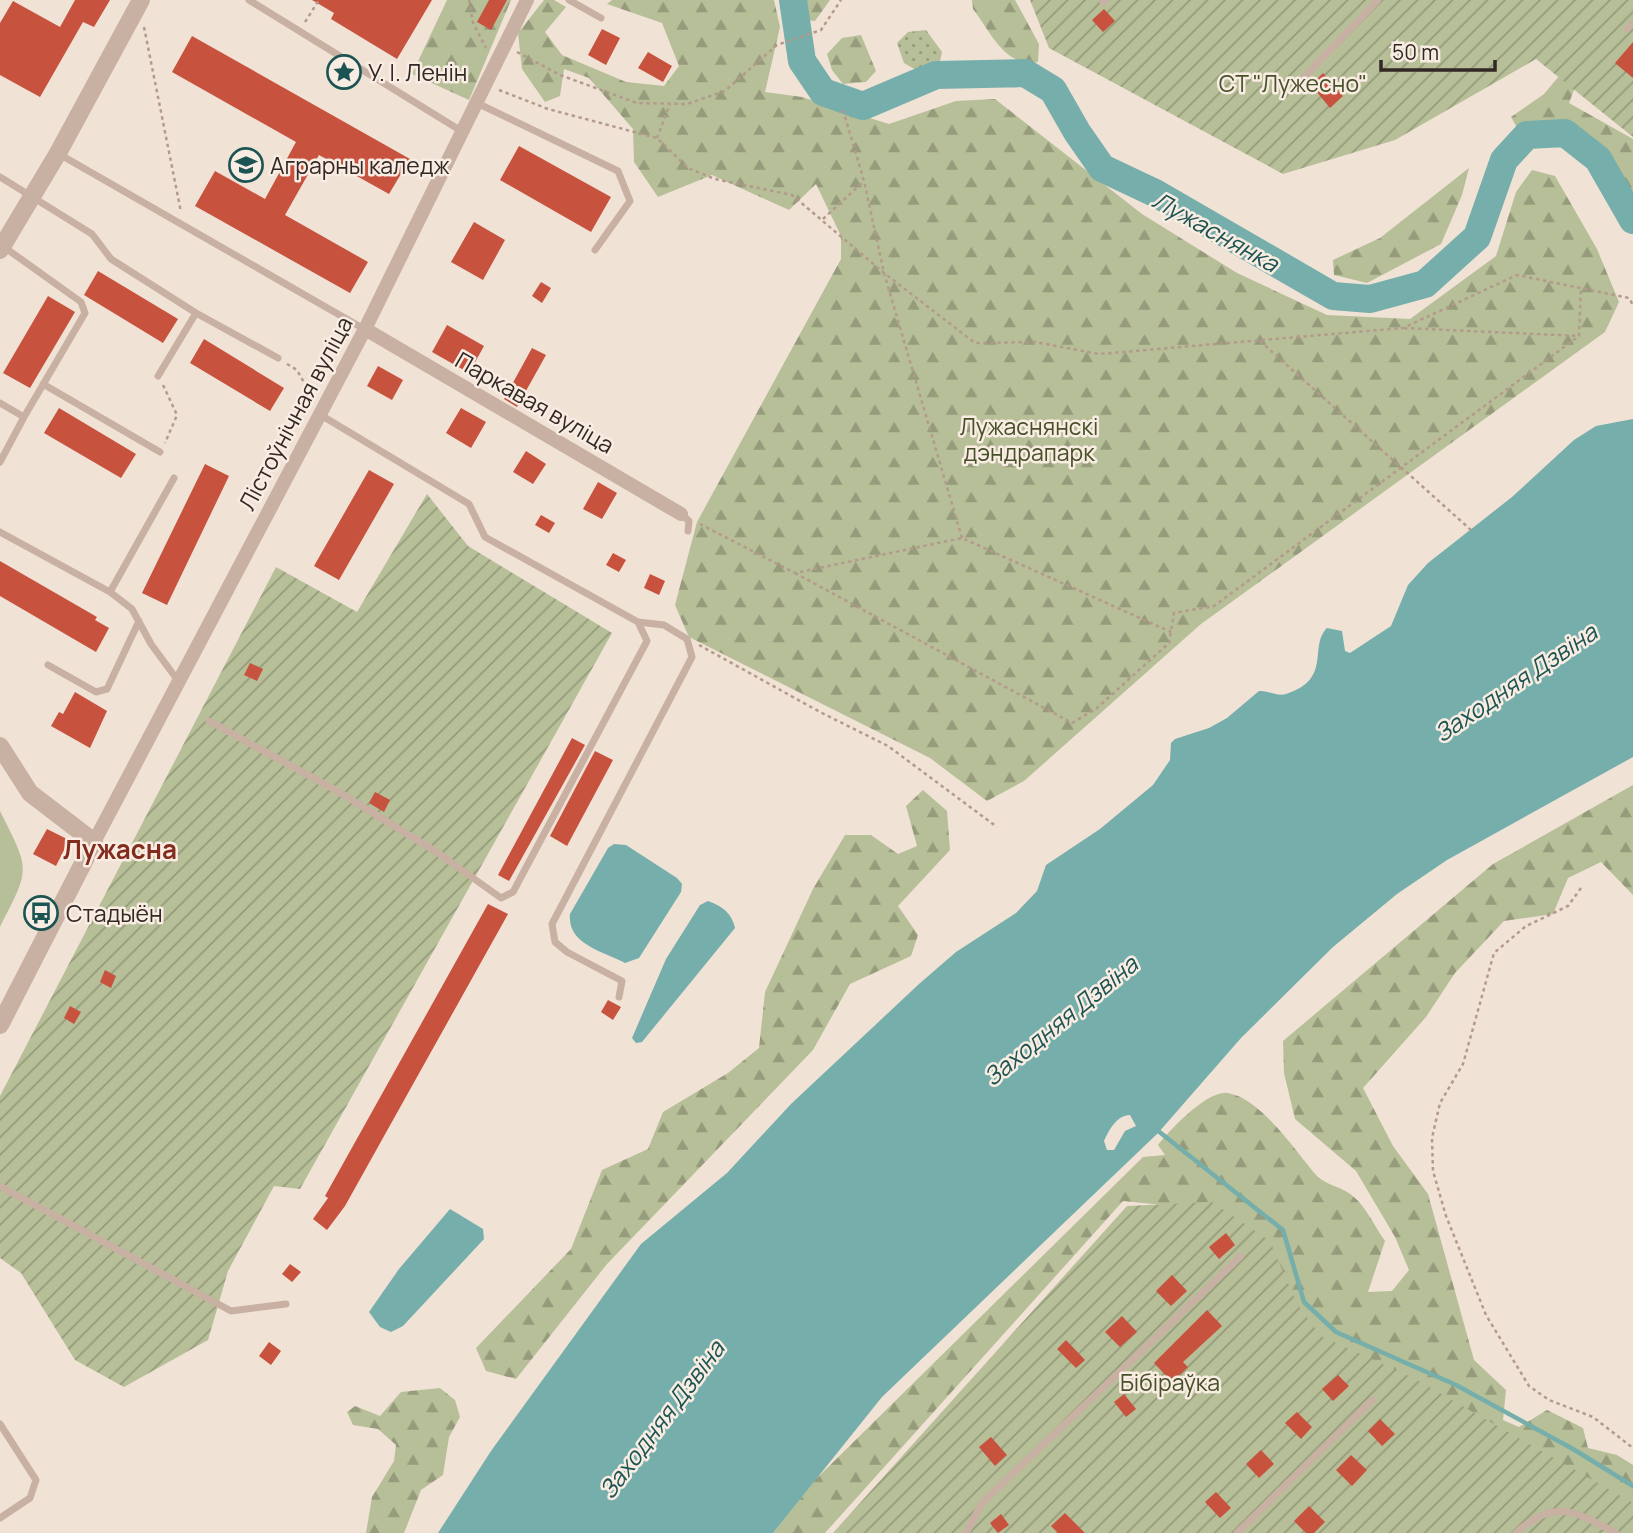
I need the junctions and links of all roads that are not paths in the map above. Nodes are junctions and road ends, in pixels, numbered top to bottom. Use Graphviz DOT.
graph roads {
  1 [pos="249,0"];
  2 [pos="527,0"];
  3 [pos="569,0"];
  4 [pos="1378,0"];
  5 [pos="137,8"];
  6 [pos="601,18"];
  7 [pos="1304,77"];
  8 [pos="477,103"];
  9 [pos="463,132"];
  10 [pos="58,153"];
  11 [pos="0,177"];
  12 [pos="33,196"];
  13 [pos="1,248"];
  14 [pos="595,250"];
  15 [pos="196,313"];
  16 [pos="365,329"];
  17 [pos="278,358"];
  18 [pos="158,376"];
  19 [pos="43,384"];
  20 [pos="0,403"];
  21 [pos="318,414"];
  22 [pos="24,416"];
  23 [pos="160,452"];
  24 [pos="0,462"];
  25 [pos="174,478"];
  26 [pos="681,514"];
  27 [pos="688,531"];
  28 [pos="0,532"];
  29 [pos="110,592"];
  30 [pos="139,621"];
  31 [pos="638,622"];
  32 [pos="48,665"];
  33 [pos="179,683"];
  34 [pos="209,721"];
  35 [pos="0,746"];
  36 [pos="94,842"];
  37 [pos="620,997"];
  38 [pos="0,1025"];
  39 [pos="0,1186"];
  40 [pos="1241,1256"];
  41 [pos="286,1304"];
  42 [pos="1372,1400"];
  43 [pos="0,1424"];
  44 [pos="0,1518"];
  45 [pos="966,1533"];
  46 [pos="1237,1533"];
  47 [pos="1516,1533"];
  48 [pos="1616,1533"];
  1 -- 9 [label="lane"];
  2 -- 8 [label="street, Лістоўнічная вуліца"];
  3 -- 6 [label="lane"];
  4 -- 7 [label="lane"];
  5 -- 10 [label="street"];
  8 -- 9 [label="street, Лістоўнічная вуліца"];
  8 -- 14 [label="lane"];
  9 -- 16 [label="street, Лістоўнічная вуліца"];
  10 -- 12 [label="street"];
  10 -- 16 [label="lane"];
  11 -- 12 [label="lane"];
  12 -- 13 [label="street"];
  12 -- 15 [label="lane"];
  13 -- 19 [label="lane"];
  15 -- 17 [label="lane"];
  15 -- 18 [label="lane"];
  16 -- 21 [label="street, Лістоўнічная вуліца"];
  16 -- 26 [label="street, Паркавая вуліца"];
  19 -- 22 [label="lane"];
  19 -- 23 [label="lane"];
  20 -- 22 [label="lane"];
  21 -- 31 [label="lane"];
  21 -- 33 [label="street, Лістоўнічная вуліца"];
  22 -- 24 [label="lane"];
  25 -- 29 [label="lane"];
  26 -- 27 [label="lane"];
  28 -- 29 [label="lane"];
  29 -- 30 [label="lane"];
  30 -- 32 [label="lane"];
  30 -- 33 [label="lane"];
  31 -- 34 [label="lane"];
  31 -- 37 [label="lane"];
  33 -- 36 [label="street, Лістоўнічная вуліца"];
  35 -- 36 [label="street"];
  36 -- 38 [label="street"];
  39 -- 41 [label="lane"];
  40 -- 45 [label="lane"];
  42 -- 46 [label="lane"];
  43 -- 44 [label="lane"];
  47 -- 48 [label="lane"];
}
